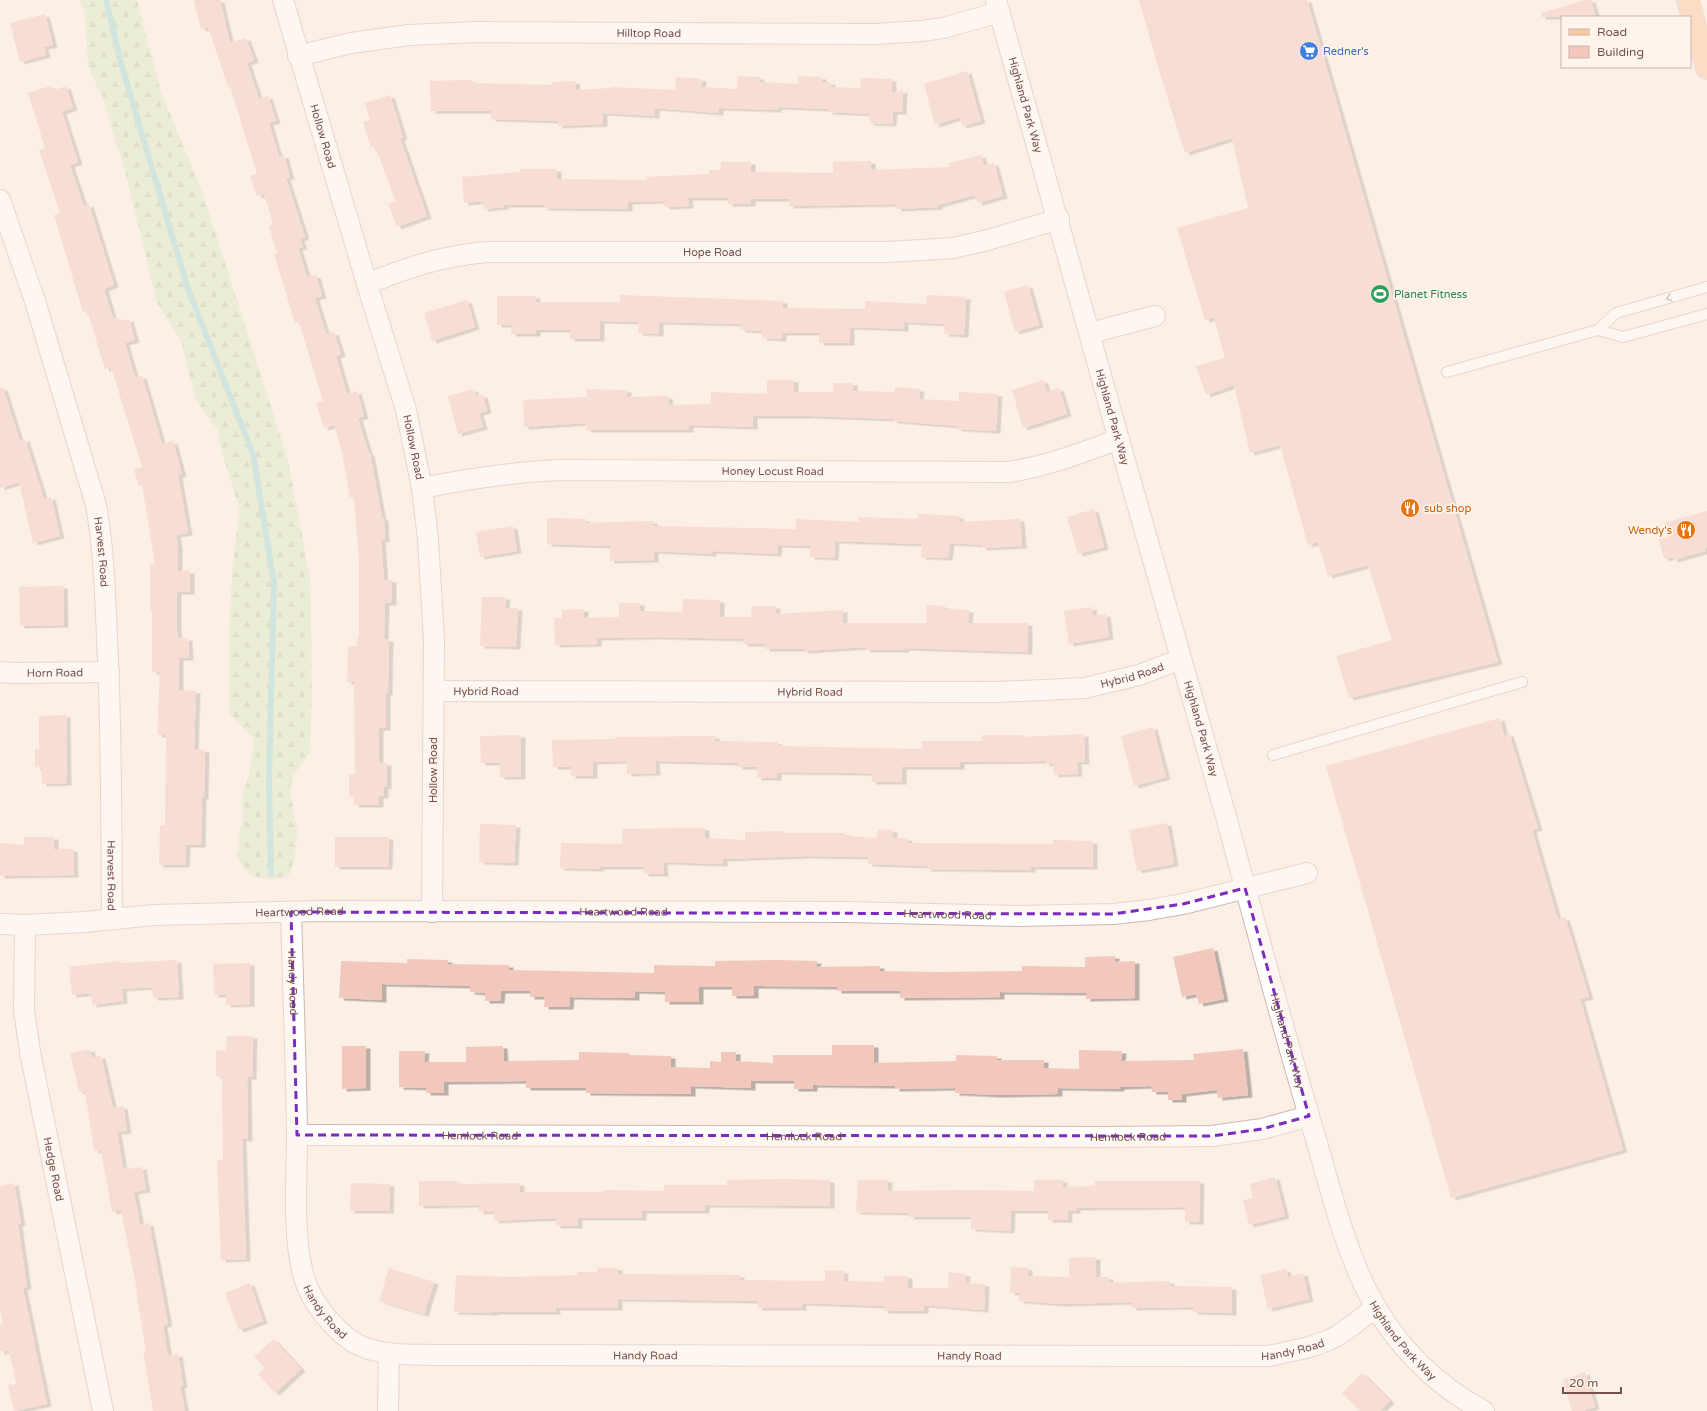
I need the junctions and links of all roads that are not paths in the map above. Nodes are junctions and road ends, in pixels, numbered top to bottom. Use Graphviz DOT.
graph roads {
  1 [pos="283,0"];
  2 [pos="1688,0"];
  3 [pos="998,6"];
  4 [pos="298,56"];
  5 [pos="1707,68"];
  6 [pos="0,200"];
  7 [pos="1059,219"];
  8 [pos="367,284"];
  9 [pos="1707,287"];
  10 [pos="1707,314"];
  11 [pos="1155,316"];
  12 [pos="1598,330"];
  13 [pos="1090,333"];
  14 [pos="1447,372"];
  15 [pos="1119,439"];
  16 [pos="422,488"];
  17 [pos="1181,659"];
  18 [pos="0,672"];
  19 [pos="109,672"];
  20 [pos="1522,682"];
  21 [pos="434,691"];
  22 [pos="1273,755"];
  23 [pos="1307,873"];
  24 [pos="1245,888"];
  25 [pos="291,912"];
  26 [pos="432,912"];
  27 [pos="112,918"];
  28 [pos="0,924"];
  29 [pos="25,925"];
  30 [pos="1309,1116"];
  31 [pos="297,1135"];
  32 [pos="1376,1307"];
  33 [pos="389,1353"];
  34 [pos="102,1411"];
  35 [pos="388,1411"];
  36 [pos="1484,1411"];
  1 -- 4 [label="street, Hollow Road"];
  2 -- 5 [label="main road"];
  3 -- 4 [label="street, Hilltop Road"];
  3 -- 7 [label="street, Highland Park Way"];
  4 -- 8 [label="street, Hollow Road"];
  6 -- 19 [label="street, Harvest Road"];
  7 -- 8 [label="street, Hope Road"];
  7 -- 13 [label="street, Highland Park Way"];
  8 -- 16 [label="street, Hollow Road"];
  9 -- 12 [label="lane, one-way"];
  10 -- 12 [label="lane"];
  11 -- 13 [label="street"];
  12 -- 14 [label="lane"];
  13 -- 15 [label="street, Highland Park Way"];
  15 -- 16 [label="street, Honey Locust Road"];
  15 -- 17 [label="street, Highland Park Way"];
  16 -- 21 [label="street, Hollow Road"];
  17 -- 21 [label="street, Hybrid Road"];
  17 -- 24 [label="street, Highland Park Way"];
  18 -- 19 [label="street, Horn Road"];
  19 -- 27 [label="street, Harvest Road"];
  20 -- 22 [label="lane"];
  21 -- 26 [label="street, Hollow Road"];
  23 -- 24 [label="street, Heartwood Road"];
  24 -- 26 [label="street, Heartwood Road"];
  24 -- 30 [label="street, Highland Park Way"];
  25 -- 26 [label="street, Heartwood Road"];
  25 -- 27 [label="street, Heartwood Road"];
  25 -- 31 [label="street, Handy Road"];
  27 -- 29 [label="street, Heartwood Road"];
  28 -- 29 [label="street, Heartwood Road"];
  29 -- 34 [label="street, Hedge Road"];
  30 -- 31 [label="street, Hemlock Road"];
  30 -- 32 [label="street, Highland Park Way"];
  31 -- 33 [label="street, Handy Road"];
  32 -- 33 [label="street, Handy Road"];
  32 -- 36 [label="street, Highland Park Way"];
  33 -- 35 [label="street"];
}
